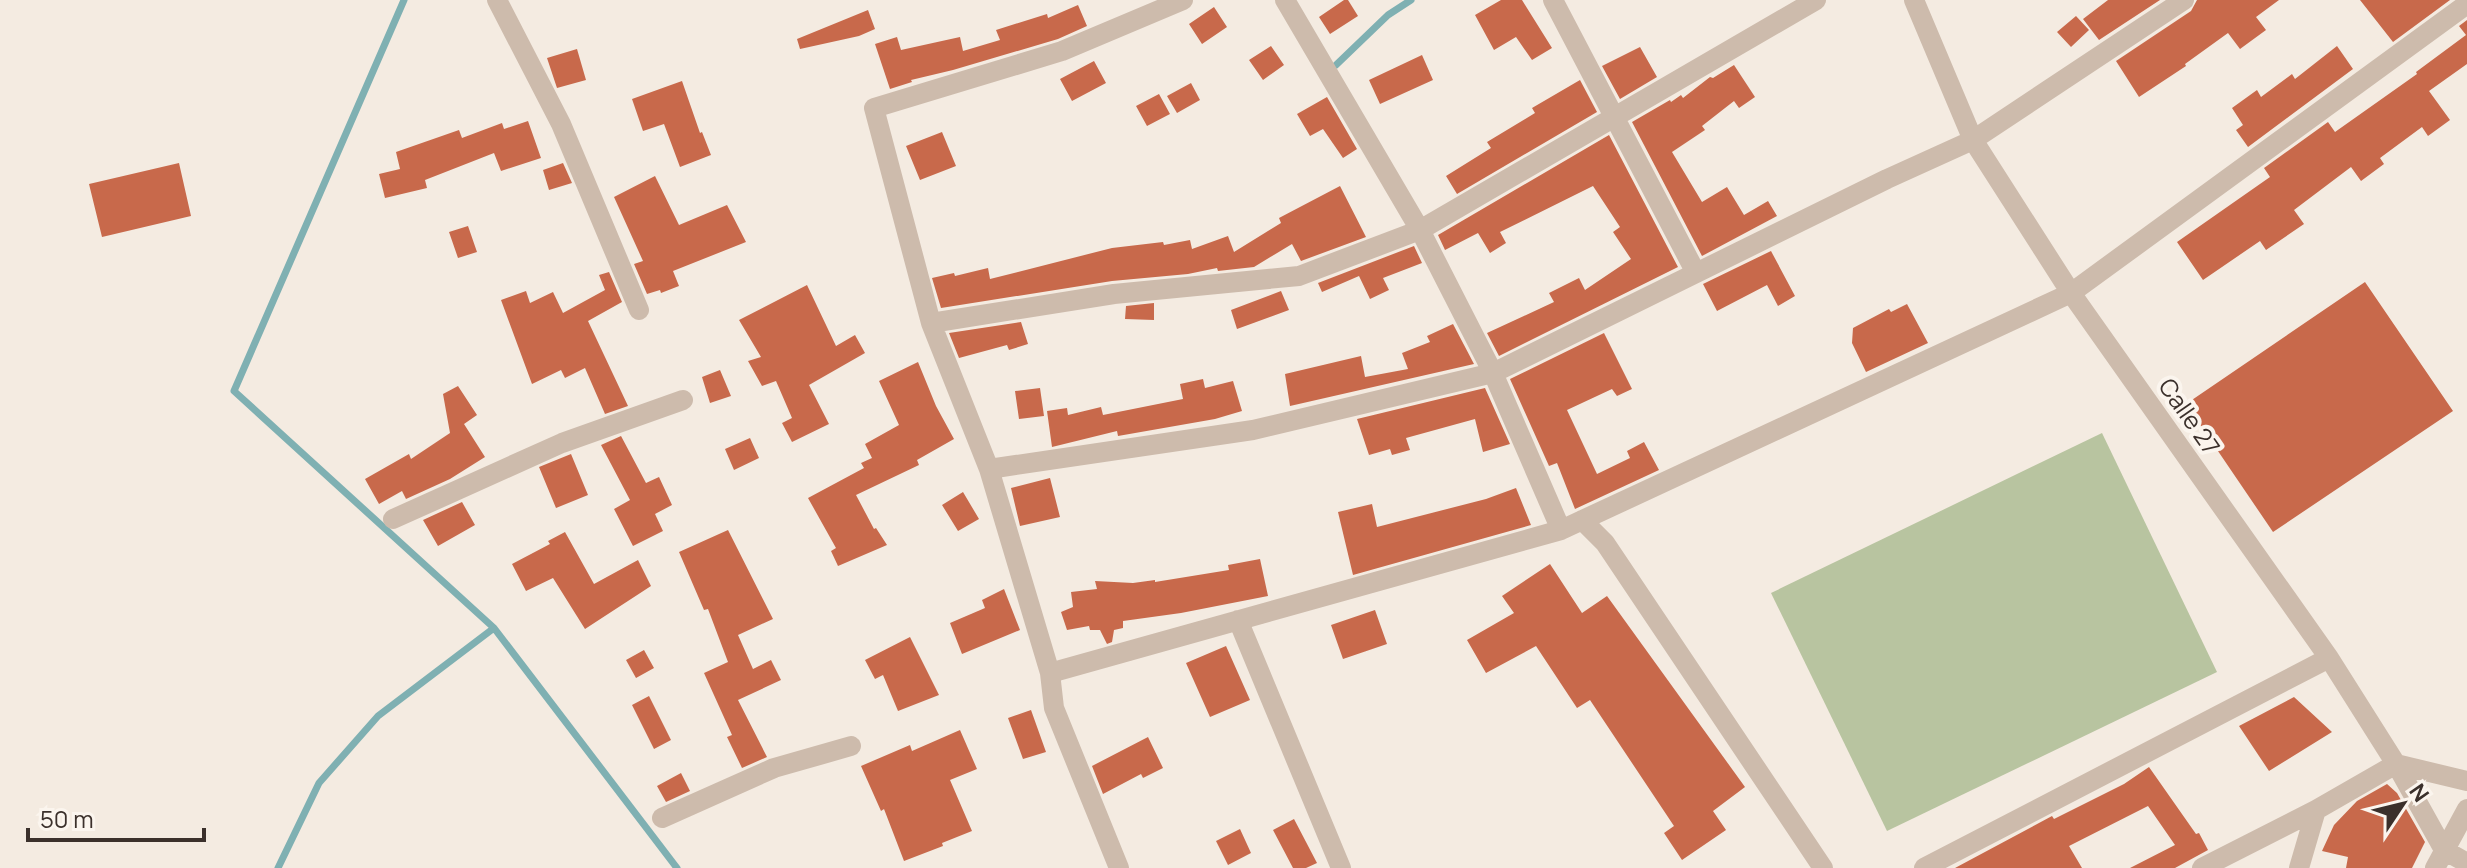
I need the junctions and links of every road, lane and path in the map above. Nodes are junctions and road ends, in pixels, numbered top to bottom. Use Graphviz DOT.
graph roads {
  1 [pos="497,0"];
  2 [pos="1183,0"];
  3 [pos="1285,0"];
  4 [pos="1553,0"];
  5 [pos="1816,0"];
  6 [pos="1914,0"];
  7 [pos="2184,0"];
  8 [pos="2467,4"];
  9 [pos="1617,118"];
  10 [pos="1973,140"];
  11 [pos="1420,230"];
  12 [pos="1696,273"];
  13 [pos="2071,293"];
  14 [pos="639,310"];
  15 [pos="931,323"];
  16 [pos="1493,373"];
  17 [pos="683,400"];
  18 [pos="989,469"];
  19 [pos="393,519"];
  20 [pos="1582,520"];
  21 [pos="1561,530"];
  22 [pos="1238,620"];
  23 [pos="2329,658"];
  24 [pos="1050,673"];
  25 [pos="851,746"];
  26 [pos="2396,764"];
  27 [pos="2467,781"];
  28 [pos="2467,809"];
  29 [pos="2316,810"];
  30 [pos="662,818"];
  31 [pos="2439,859"];
  32 [pos="2467,863"];
  33 [pos="1119,868"];
  34 [pos="1341,868"];
  35 [pos="1823,868"];
  36 [pos="1924,868"];
  37 [pos="2202,868"];
  38 [pos="2299,868"];
  1 -- 14 [label="street"];
  2 -- 15 [label="street"];
  3 -- 11 [label="street"];
  4 -- 9 [label="street"];
  5 -- 9 [label="street"];
  6 -- 10 [label="street, Calle 27"];
  7 -- 10 [label="street"];
  8 -- 13 [label="street"];
  9 -- 11 [label="street"];
  9 -- 12 [label="street"];
  10 -- 12 [label="street"];
  10 -- 13 [label="street, Calle 27"];
  11 -- 15 [label="street"];
  11 -- 16 [label="street"];
  12 -- 16 [label="street"];
  13 -- 20 [label="street"];
  13 -- 23 [label="street, Calle 27"];
  15 -- 18 [label="street"];
  16 -- 18 [label="street"];
  16 -- 21 [label="street"];
  17 -- 19 [label="street"];
  18 -- 24 [label="street"];
  20 -- 21 [label="street"];
  20 -- 35 [label="street"];
  21 -- 22 [label="street"];
  22 -- 24 [label="street"];
  22 -- 34 [label="street"];
  23 -- 26 [label="street, Calle 27"];
  23 -- 36 [label="street"];
  24 -- 33 [label="street"];
  25 -- 30 [label="street"];
  26 -- 27 [label="street"];
  26 -- 29 [label="street"];
  26 -- 31 [label="street, Calle 27"];
  28 -- 31 [label="street"];
  29 -- 37 [label="street"];
  29 -- 38 [label="street"];
  31 -- 32 [label="street"];
}
